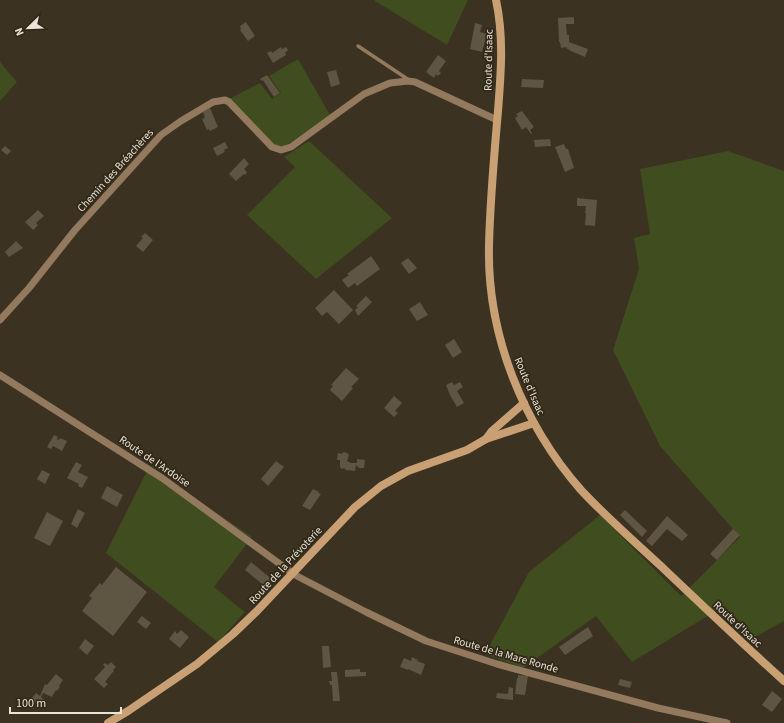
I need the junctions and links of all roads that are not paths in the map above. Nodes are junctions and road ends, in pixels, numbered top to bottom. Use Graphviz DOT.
graph roads {
  1 [pos="496,0"];
  2 [pos="358,46"];
  3 [pos="412,82"];
  4 [pos="497,120"];
  5 [pos="0,320"];
  6 [pos="0,375"];
  7 [pos="524,403"];
  8 [pos="534,423"];
  9 [pos="486,439"];
  10 [pos="292,574"];
  11 [pos="784,681"];
  12 [pos="108,723"];
  13 [pos="727,723"];
  1 -- 4 [label="street, Route d'Isaac"];
  2 -- 3 [label="lane"];
  3 -- 4 [label="street, Chemin des Bréachères"];
  3 -- 5 [label="street, Chemin des Bréachères"];
  4 -- 7 [label="street, Route d'Isaac"];
  6 -- 10 [label="street, Route de l'Ardoise"];
  7 -- 8 [label="street, Route d'Isaac"];
  7 -- 9 [label="street, Route de la Prévoterie"];
  8 -- 9 [label="street, Route de la Prévoterie"];
  8 -- 11 [label="street, Route d'Isaac"];
  9 -- 10 [label="street, Route de la Prévoterie"];
  10 -- 12 [label="street, Route de la Prévoterie"];
  10 -- 13 [label="street, Route de la Mare Ronde"];
}
